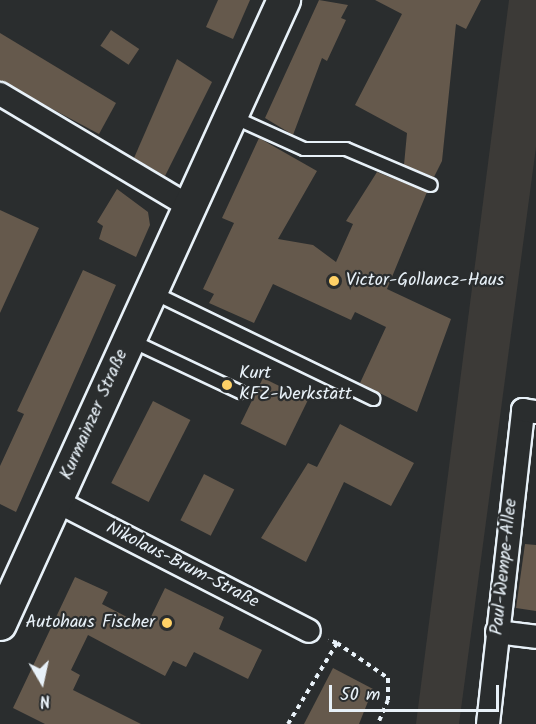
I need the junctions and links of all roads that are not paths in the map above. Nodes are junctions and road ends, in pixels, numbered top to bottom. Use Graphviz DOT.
graph roads {
  1 [pos="284,0"];
  2 [pos="0,94"];
  3 [pos="230,116"];
  4 [pos="431,185"];
  5 [pos="189,206"];
  6 [pos="151,292"];
  7 [pos="129,339"];
  8 [pos="240,392"];
  9 [pos="373,399"];
  10 [pos="529,411"];
  11 [pos="56,501"];
  12 [pos="0,624"];
  13 [pos="309,631"];
  14 [pos="497,632"];
  15 [pos="536,637"];
  16 [pos="488,724"];
  1 -- 3 [label="main road, Kurmainzer Straße"];
  2 -- 5 [label="street"];
  3 -- 4 [label="lane"];
  3 -- 5 [label="main road, Kurmainzer Straße"];
  5 -- 6 [label="main road, Kurmainzer Straße"];
  6 -- 7 [label="main road, Kurmainzer Straße"];
  6 -- 9 [label="lane"];
  7 -- 8 [label="lane"];
  7 -- 11 [label="main road, Kurmainzer Straße"];
  10 -- 14 [label="street, Paul-Wempe-Allee"];
  11 -- 12 [label="main road, Kurmainzer Straße"];
  11 -- 13 [label="street, Nikolaus-Brum-Straße"];
  14 -- 15 [label="street"];
  14 -- 16 [label="street, Paul-Wempe-Allee"];
}
